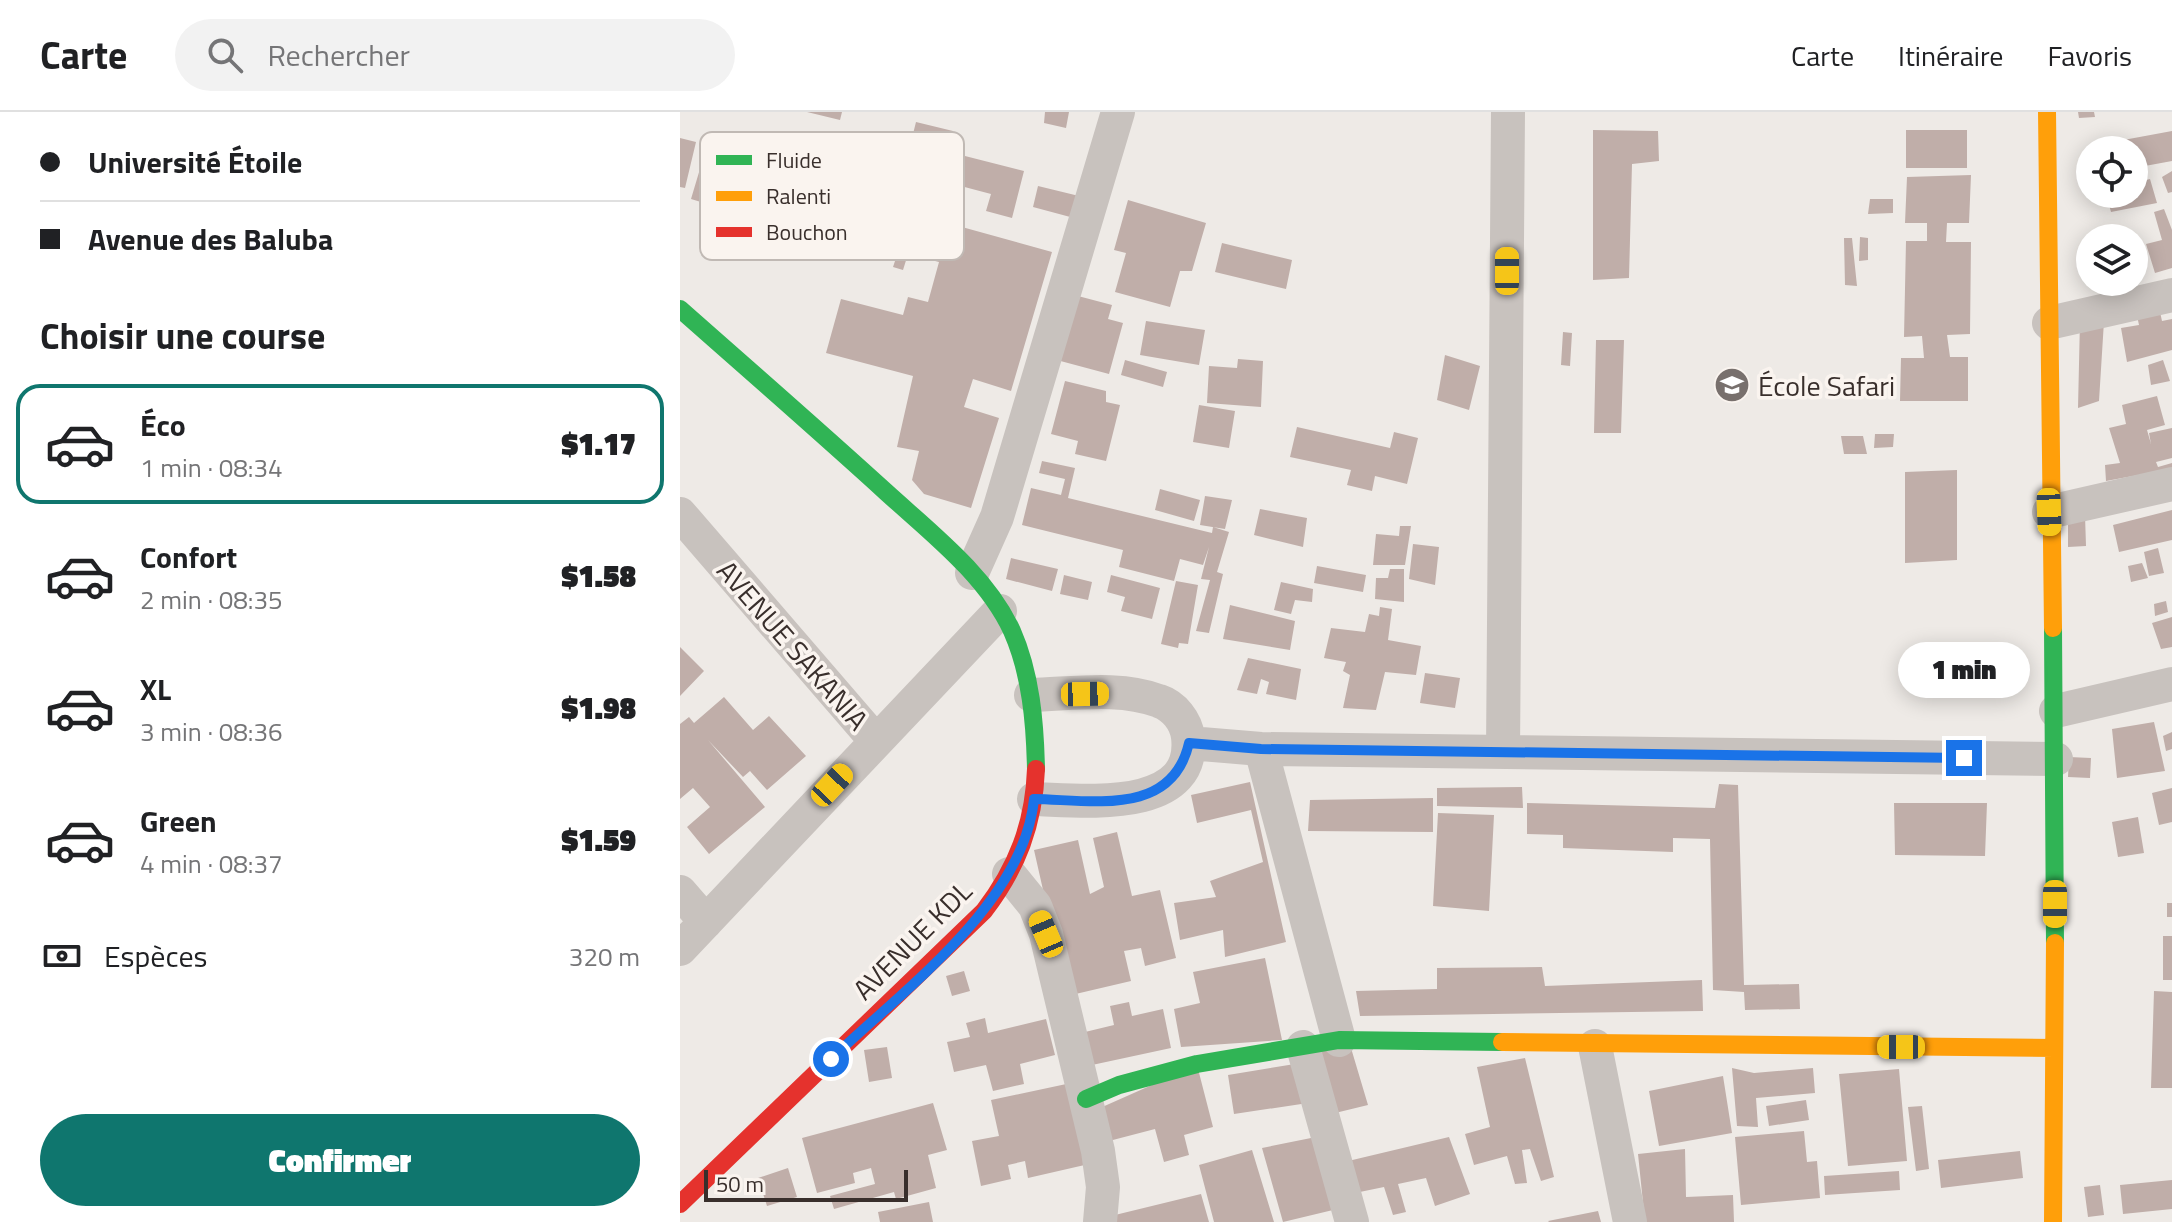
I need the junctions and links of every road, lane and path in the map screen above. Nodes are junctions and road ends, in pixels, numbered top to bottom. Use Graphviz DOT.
graph roads {
  1 [pos="1118,112"];
  2 [pos="1508,112"];
  3 [pos="2047,112"];
  4 [pos="2172,295"];
  5 [pos="680,309"];
  6 [pos="2049,323"];
  7 [pos="2172,484"];
  8 [pos="2049,512"];
  9 [pos="680,514"];
  10 [pos="972,573"];
  11 [pos="1000,611"];
  12 [pos="2172,684"];
  13 [pos="1031,695"];
  14 [pos="2056,711"];
  15 [pos="875,740"];
  16 [pos="1189,743"];
  17 [pos="1261,749"];
  18 [pos="1503,752"];
  19 [pos="2056,759"];
  20 [pos="1034,799"];
  21 [pos="1009,874"];
  22 [pos="680,892"];
  23 [pos="706,922"];
  24 [pos="680,949"];
  25 [pos="1339,1040"];
  26 [pos="1595,1046"];
  27 [pos="1303,1047"];
  28 [pos="2054,1048"];
  29 [pos="1086,1099"];
  30 [pos="680,1204"];
  31 [pos="1346,1221"];
  32 [pos="1100,1222"];
  33 [pos="1630,1222"];
  34 [pos="2053,1222"];
  1 -- 10 [label="street"];
  2 -- 18 [label="street"];
  3 -- 6 [label="street"];
  4 -- 6 [label="street"];
  5 -- 10 [label="street, AVENUE KDL"];
  6 -- 8 [label="street"];
  7 -- 8 [label="street"];
  8 -- 14 [label="street"];
  9 -- 15 [label="street, AVENUE SAKANIA"];
  10 -- 11 [label="street, AVENUE KDL"];
  11 -- 13 [label="street, AVENUE KDL"];
  11 -- 15 [label="street"];
  12 -- 14 [label="street"];
  13 -- 16 [label="street"];
  13 -- 20 [label="street, AVENUE KDL"];
  14 -- 19 [label="street"];
  15 -- 23 [label="street"];
  16 -- 17 [label="street"];
  16 -- 20 [label="street"];
  17 -- 18 [label="street"];
  17 -- 25 [label="street"];
  18 -- 19 [label="street"];
  19 -- 28 [label="street"];
  20 -- 21 [label="street, AVENUE KDL"];
  21 -- 29 [label="street"];
  21 -- 30 [label="street, AVENUE KDL"];
  22 -- 23 [label="street"];
  23 -- 24 [label="street"];
  25 -- 26 [label="street"];
  25 -- 27 [label="street"];
  26 -- 28 [label="street"];
  26 -- 33 [label="street"];
  27 -- 29 [label="street"];
  27 -- 31 [label="street"];
  28 -- 34 [label="street"];
  29 -- 32 [label="street"];
}
